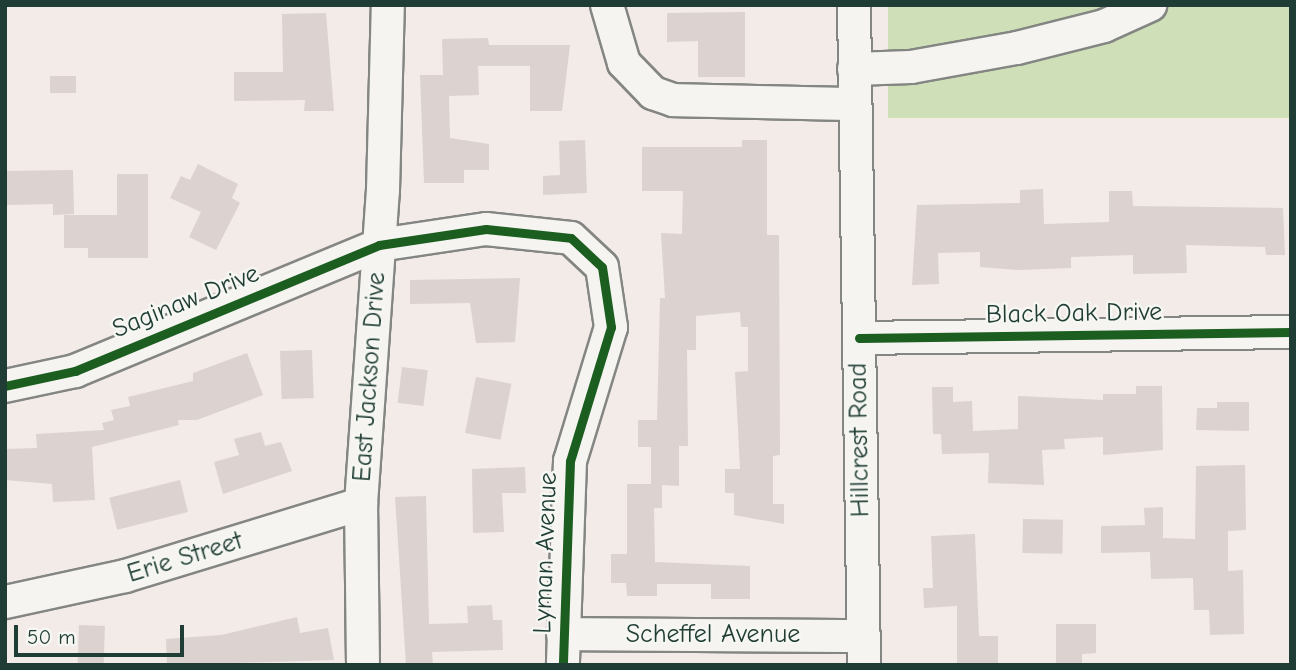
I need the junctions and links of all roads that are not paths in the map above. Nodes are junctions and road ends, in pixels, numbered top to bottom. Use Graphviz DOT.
graph roads {
  1 [pos="387,5"];
  2 [pos="607,5"];
  3 [pos="854,5"];
  4 [pos="1150,5"];
  5 [pos="854,69"];
  6 [pos="854,104"];
  7 [pos="379,246"];
  8 [pos="1291,332"];
  9 [pos="859,338"];
  10 [pos="5,386"];
  11 [pos="361,504"];
  12 [pos="5,602"];
  13 [pos="563,634"];
  14 [pos="864,650"];
  15 [pos="363,665"];
  16 [pos="563,665"];
  1 -- 7 [label="street, East Jackson Drive"];
  2 -- 6 [label="street"];
  3 -- 5 [label="street, Hillcrest Road"];
  4 -- 5 [label="street"];
  5 -- 6 [label="street, Hillcrest Road"];
  6 -- 9 [label="street, Hillcrest Road"];
  7 -- 10 [label="street, Saginaw Drive"];
  7 -- 11 [label="street, East Jackson Drive"];
  7 -- 13 [label="street, Lyman Avenue"];
  8 -- 9 [label="street, Black Oak Drive"];
  9 -- 14 [label="street, Hillcrest Road"];
  11 -- 12 [label="street, Erie Street"];
  11 -- 15 [label="street, East Jackson Drive"];
  13 -- 14 [label="street, Scheffel Avenue"];
  13 -- 16 [label="street, Lyman Avenue"];
}
